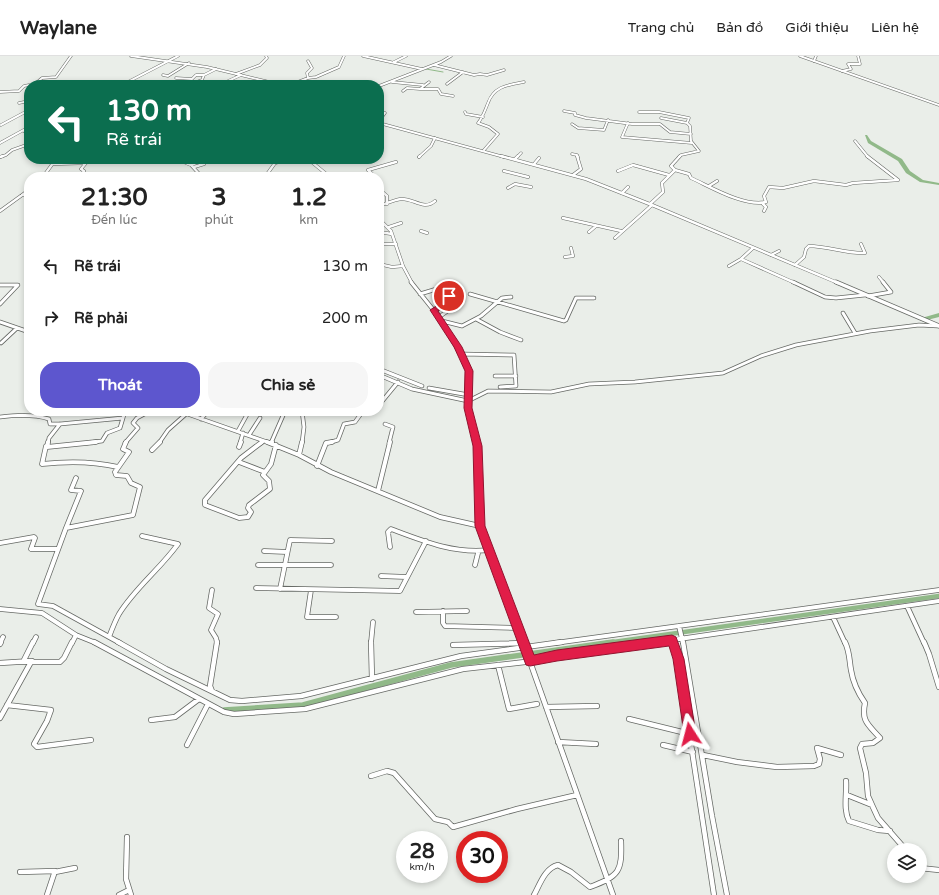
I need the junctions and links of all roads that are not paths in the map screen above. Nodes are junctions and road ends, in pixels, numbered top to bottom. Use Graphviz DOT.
graph roads {
  1 [pos="71,56"];
  2 [pos="131,56"];
  3 [pos="178,56"];
  4 [pos="266,56"];
  5 [pos="344,56"];
  6 [pos="363,56"];
  7 [pos="369,56"];
  8 [pos="406,56"];
  9 [pos="451,56"];
  10 [pos="800,56"];
  11 [pos="816,56"];
  12 [pos="858,56"];
  13 [pos="171,60"];
  14 [pos="308,61"];
  15 [pos="814,61"];
  16 [pos="394,62"];
  17 [pos="189,64"];
  18 [pos="433,65"];
  19 [pos="216,69"];
  20 [pos="423,69"];
  21 [pos="504,70"];
  22 [pos="842,71"];
  23 [pos="463,72"];
  24 [pos="236,74"];
  25 [pos="163,75"];
  26 [pos="204,75"];
  27 [pos="241,75"];
  28 [pos="176,78"];
  29 [pos="308,78"];
  30 [pos="40,80"];
  31 [pos="132,80"];
  32 [pos="202,80"];
  33 [pos="230,80"];
  34 [pos="262,80"];
  35 [pos="303,80"];
  36 [pos="390,82"];
  37 [pos="429,82"];
  38 [pos="524,82"];
  39 [pos="384,84"];
  40 [pos="448,84"];
  41 [pos="423,85"];
  42 [pos="24,86"];
  43 [pos="416,89"];
  44 [pos="420,89"];
  45 [pos="411,90"];
  46 [pos="403,91"];
  47 [pos="0,92"];
  48 [pos="452,96"];
  49 [pos="24,102"];
  50 [pos="19,103"];
  51 [pos="939,105"];
  52 [pos="564,111"];
  53 [pos="465,112"];
  54 [pos="639,112"];
  55 [pos="24,113"];
  56 [pos="483,117"];
  57 [pos="661,118"];
  58 [pos="608,120"];
  59 [pos="384,123"];
  60 [pos="628,123"];
  61 [pos="687,123"];
  62 [pos="572,124"];
  63 [pos="1,125"];
  64 [pos="24,131"];
  65 [pos="691,134"];
  66 [pos="435,138"];
  67 [pos="855,141"];
  68 [pos="0,142"];
  69 [pos="692,143"];
  70 [pos="24,146"];
  71 [pos="484,150"];
  72 [pos="521,153"];
  73 [pos="572,154"];
  74 [pos="0,157"];
  75 [pos="420,157"];
  76 [pos="539,158"];
  77 [pos="515,159"];
  78 [pos="396,162"];
  79 [pos="52,164"];
  80 [pos="85,164"];
  81 [pos="194,164"];
  82 [pos="204,164"];
  83 [pos="314,164"];
  84 [pos="534,164"];
  85 [pos="191,165"];
  86 [pos="194,167"];
  87 [pos="676,170"];
  88 [pos="504,171"];
  89 [pos="618,171"];
  90 [pos="46,172"];
  91 [pos="83,172"];
  92 [pos="198,172"];
  93 [pos="324,172"];
  94 [pos="370,172"];
  95 [pos="573,175"];
  96 [pos="669,175"];
  97 [pos="528,177"];
  98 [pos="717,181"];
  99 [pos="709,186"];
  100 [pos="531,187"];
  101 [pos="628,187"];
  102 [pos="508,188"];
  103 [pos="384,193"];
  104 [pos="622,193"];
  105 [pos="22,195"];
  106 [pos="435,201"];
  107 [pos="387,204"];
  108 [pos="763,204"];
  109 [pos="384,205"];
  110 [pos="651,205"];
  111 [pos="0,211"];
  112 [pos="764,211"];
  113 [pos="563,218"];
  114 [pos="384,223"];
  115 [pos="401,223"];
  116 [pos="596,226"];
  117 [pos="389,227"];
  118 [pos="421,230"];
  119 [pos="621,231"];
  120 [pos="589,232"];
  121 [pos="384,233"];
  122 [pos="392,234"];
  123 [pos="427,234"];
  124 [pos="615,238"];
  125 [pos="384,244"];
  126 [pos="396,244"];
  127 [pos="860,244"];
  128 [pos="571,248"];
  129 [pos="753,248"];
  130 [pos="779,251"];
  131 [pos="771,255"];
  132 [pos="565,257"];
  133 [pos="741,259"];
  134 [pos="384,265"];
  135 [pos="403,266"];
  136 [pos="729,266"];
  137 [pos="795,266"];
  138 [pos="879,277"];
  139 [pos="0,285"];
  140 [pos="420,294"];
  141 [pos="470,294"];
  142 [pos="867,296"];
  143 [pos="511,298"];
  144 [pos="594,298"];
  145 [pos="496,303"];
  146 [pos="0,304"];
  147 [pos="434,310"];
  148 [pos="449,310"];
  149 [pos="843,313"];
  150 [pos="439,317"];
  151 [pos="476,319"];
  152 [pos="442,321"];
  153 [pos="0,322"];
  154 [pos="939,326"];
  155 [pos="16,329"];
  156 [pos="853,330"];
  157 [pos="24,331"];
  158 [pos="521,340"];
  159 [pos="1,343"];
  160 [pos="462,354"];
  161 [pos="384,371"];
  162 [pos="495,376"];
  163 [pos="516,376"];
  164 [pos="384,377"];
  165 [pos="398,382"];
  166 [pos="422,386"];
  167 [pos="500,386"];
  168 [pos="429,388"];
  169 [pos="468,398"];
  170 [pos="384,399"];
  171 [pos="24,415"];
  172 [pos="39,416"];
  173 [pos="141,416"];
  174 [pos="184,416"];
  175 [pos="192,416"];
  176 [pos="204,416"];
  177 [pos="246,416"];
  178 [pos="283,416"];
  179 [pos="303,416"];
  180 [pos="359,416"];
  181 [pos="0,417"];
  182 [pos="123,418"];
  183 [pos="260,418"];
  184 [pos="201,419"];
  185 [pos="60,424"];
  186 [pos="384,424"];
  187 [pos="238,431"];
  188 [pos="243,433"];
  189 [pos="249,435"];
  190 [pos="263,441"];
  191 [pos="271,443"];
  192 [pos="276,445"];
  193 [pos="46,446"];
  194 [pos="239,447"];
  195 [pos="152,450"];
  196 [pos="299,455"];
  197 [pos="239,462"];
  198 [pos="317,466"];
  199 [pos="118,467"];
  200 [pos="265,472"];
  201 [pos="76,478"];
  202 [pos="378,491"];
  203 [pos="480,526"];
  204 [pos="66,528"];
  205 [pos="142,536"];
  206 [pos="332,540"];
  207 [pos="426,541"];
  208 [pos="0,542"];
  209 [pos="390,547"];
  210 [pos="58,549"];
  211 [pos="489,550"];
  212 [pos="264,552"];
  213 [pos="287,552"];
  214 [pos="478,553"];
  215 [pos="258,565"];
  216 [pos="285,565"];
  217 [pos="331,565"];
  218 [pos="475,565"];
  219 [pos="381,576"];
  220 [pos="406,577"];
  221 [pos="256,588"];
  222 [pos="280,589"];
  223 [pos="212,590"];
  224 [pos="311,590"];
  225 [pos="939,590"];
  226 [pos="939,601"];
  227 [pos="907,606"];
  228 [pos="0,609"];
  229 [pos="443,611"];
  230 [pos="467,611"];
  231 [pos="416,612"];
  232 [pos="336,617"];
  233 [pos="833,617"];
  234 [pos="373,622"];
  235 [pos="518,628"];
  236 [pos="680,628"];
  237 [pos="76,635"];
  238 [pos="3,637"];
  239 [pos="36,637"];
  240 [pos="109,637"];
  241 [pos="682,638"];
  242 [pos="672,640"];
  243 [pos="0,644"];
  244 [pos="453,645"];
  245 [pos="525,648"];
  246 [pos="24,660"];
  247 [pos="530,660"];
  248 [pos="32,661"];
  249 [pos="0,663"];
  250 [pos="498,666"];
  251 [pos="372,678"];
  252 [pos="939,687"];
  253 [pos="212,691"];
  254 [pos="199,699"];
  255 [pos="208,704"];
  256 [pos="536,704"];
  257 [pos="7,705"];
  258 [pos="598,706"];
  259 [pos="546,707"];
  260 [pos="0,718"];
  261 [pos="629,719"];
  262 [pos="151,720"];
  263 [pos="690,734"];
  264 [pos="91,740"];
  265 [pos="558,742"];
  266 [pos="596,744"];
  267 [pos="187,745"];
  268 [pos="663,745"];
  269 [pos="693,752"];
  270 [pos="703,755"];
  271 [pos="841,755"];
  272 [pos="371,776"];
  273 [pos="846,780"];
  274 [pos="847,794"];
  275 [pos="578,795"];
  276 [pos="872,805"];
  277 [pos="890,832"];
  278 [pos="127,837"];
  279 [pos="621,841"];
  280 [pos="900,843"];
  281 [pos="75,868"];
  282 [pos="927,869"];
  283 [pos="939,870"];
  284 [pos="20,872"];
  285 [pos="55,872"];
  286 [pos="607,878"];
  287 [pos="130,893"];
  288 [pos="47,895"];
  289 [pos="119,895"];
  290 [pos="534,895"];
  291 [pos="613,895"];
  292 [pos="714,895"];
  293 [pos="727,895"];
  1 -- 30 [label="street"];
  2 -- 13 [label="street"];
  3 -- 13 [label="street"];
  4 -- 24 [label="street"];
  5 -- 29 [label="street"];
  6 -- 20 [label="street"];
  7 -- 16 [label="street"];
  8 -- 16 [label="street"];
  9 -- 18 [label="street"];
  10 -- 15 [label="street"];
  11 -- 15 [label="street"];
  12 -- 22 [label="street"];
  13 -- 17 [label="street"];
  13 -- 31 [label="street"];
  14 -- 29 [label="street"];
  15 -- 22 [label="street"];
  16 -- 20 [label="street"];
  17 -- 19 [label="street"];
  17 -- 25 [label="street"];
  18 -- 20 [label="street"];
  18 -- 23 [label="street"];
  19 -- 24 [label="street"];
  19 -- 26 [label="street"];
  20 -- 36 [label="street"];
  21 -- 23 [label="street"];
  22 -- 51 [label="street"];
  23 -- 40 [label="street"];
  24 -- 27 [label="street"];
  26 -- 28 [label="street"];
  26 -- 32 [label="street"];
  27 -- 33 [label="street"];
  27 -- 34 [label="street"];
  29 -- 35 [label="street"];
  36 -- 39 [label="street"];
  36 -- 41 [label="street"];
  37 -- 41 [label="street"];
  38 -- 56 [label="street"];
  41 -- 44 [label="street"];
  42 -- 47 [label="street"];
  43 -- 44 [label="street"];
  43 -- 45 [label="street"];
  43 -- 46 [label="street"];
  44 -- 48 [label="street"];
  49 -- 50 [label="street"];
  52 -- 58 [label="street"];
  53 -- 56 [label="street"];
  54 -- 61 [label="street"];
  55 -- 63 [label="street"];
  56 -- 71 [label="street"];
  57 -- 61 [label="street"];
  58 -- 60 [label="street"];
  58 -- 62 [label="street"];
  59 -- 66 [label="street"];
  60 -- 65 [label="street"];
  60 -- 69 [label="street"];
  61 -- 65 [label="street"];
  64 -- 68 [label="street"];
  65 -- 69 [label="street"];
  66 -- 71 [label="street"];
  66 -- 75 [label="street"];
  67 -- 108 [label="street"];
  69 -- 87 [label="street"];
  70 -- 74 [label="street"];
  71 -- 77 [label="street"];
  72 -- 77 [label="street"];
  73 -- 95 [label="street"];
  76 -- 84 [label="street"];
  77 -- 84 [label="street"];
  78 -- 94 [label="street"];
  79 -- 90 [label="street"];
  80 -- 91 [label="street"];
  81 -- 85 [label="street"];
  82 -- 86 [label="street"];
  83 -- 93 [label="street"];
  84 -- 95 [label="street"];
  85 -- 86 [label="street"];
  86 -- 92 [label="street"];
  87 -- 96 [label="street"];
  87 -- 99 [label="street"];
  88 -- 97 [label="street"];
  89 -- 96 [label="street"];
  95 -- 104 [label="street"];
  96 -- 110 [label="street"];
  98 -- 99 [label="street"];
  99 -- 108 [label="street"];
  100 -- 102 [label="street"];
  101 -- 104 [label="street"];
  103 -- 107 [label="street"];
  104 -- 110 [label="street"];
  105 -- 111 [label="street"];
  106 -- 107 [label="street"];
  107 -- 109 [label="street"];
  108 -- 112 [label="street"];
  110 -- 119 [label="street"];
  110 -- 129 [label="street"];
  113 -- 116 [label="street"];
  114 -- 117 [label="street"];
  115 -- 117 [label="street"];
  116 -- 119 [label="street"];
  116 -- 120 [label="street"];
  117 -- 122 [label="street"];
  118 -- 123 [label="street"];
  119 -- 124 [label="street"];
  121 -- 122 [label="street"];
  122 -- 126 [label="street"];
  125 -- 126 [label="street"];
  126 -- 135 [label="street"];
  127 -- 137 [label="street"];
  128 -- 132 [label="street"];
  129 -- 131 [label="street"];
  129 -- 133 [label="street"];
  130 -- 131 [label="street"];
  131 -- 137 [label="street"];
  133 -- 136 [label="street"];
  133 -- 142 [label="street"];
  134 -- 135 [label="street"];
  135 -- 140 [label="street"];
  137 -- 142 [label="street"];
  138 -- 142 [label="street"];
  139 -- 146 [label="street"];
  140 -- 147 [label="street"];
  140 -- 147 [label="street"];
  141 -- 145 [label="street"];
  142 -- 154 [label="street"];
  143 -- 145 [label="street"];
  144 -- 145 [label="street"];
  145 -- 151 [label="street"];
  147 -- 150 [label="street"];
  148 -- 150 [label="street"];
  149 -- 156 [label="street"];
  150 -- 152 [label="street"];
  151 -- 152 [label="street"];
  151 -- 158 [label="street"];
  152 -- 160 [label="street"];
  153 -- 155 [label="street"];
  154 -- 156 [label="street"];
  155 -- 157 [label="street"];
  155 -- 159 [label="street"];
  156 -- 169 [label="street"];
  160 -- 163 [label="street"];
  160 -- 169 [label="street"];
  161 -- 166 [label="street"];
  162 -- 163 [label="street"];
  163 -- 167 [label="street"];
  164 -- 165 [label="street"];
  165 -- 169 [label="street"];
  165 -- 170 [label="street"];
  168 -- 169 [label="street"];
  169 -- 203 [label="street"];
  171 -- 181 [label="street"];
  172 -- 185 [label="street"];
  173 -- 199 [label="street"];
  174 -- 195 [label="street"];
  175 -- 184 [label="street"];
  176 -- 184 [label="street"];
  177 -- 187 [label="street"];
  178 -- 191 [label="street"];
  179 -- 196 [label="street"];
  180 -- 198 [label="street"];
  182 -- 185 [label="street"];
  182 -- 193 [label="street"];
  183 -- 189 [label="street"];
  184 -- 187 [label="street"];
  185 -- 193 [label="street"];
  186 -- 202 [label="street"];
  187 -- 188 [label="street"];
  188 -- 189 [label="street"];
  188 -- 194 [label="street"];
  189 -- 190 [label="street"];
  190 -- 191 [label="street"];
  190 -- 197 [label="street"];
  191 -- 192 [label="street"];
  192 -- 196 [label="street"];
  192 -- 200 [label="street"];
  193 -- 199 [label="street"];
  196 -- 198 [label="street"];
  197 -- 200 [label="street"];
  197 -- 200 [label="street"];
  198 -- 202 [label="street"];
  199 -- 204 [label="street"];
  201 -- 204 [label="street"];
  202 -- 203 [label="street"];
  203 -- 211 [label="street"];
  204 -- 210 [label="street"];
  205 -- 240 [label="street"];
  206 -- 213 [label="street"];
  207 -- 209 [label="street"];
  207 -- 214 [label="street"];
  207 -- 220 [label="street"];
  208 -- 210 [label="street"];
  210 -- 240 [label="street"];
  211 -- 214 [label="street"];
  211 -- 235 [label="street"];
  212 -- 213 [label="street"];
  213 -- 216 [label="street"];
  214 -- 218 [label="street"];
  215 -- 216 [label="street"];
  216 -- 217 [label="street"];
  216 -- 222 [label="street"];
  219 -- 220 [label="street"];
  220 -- 224 [label="street"];
  221 -- 222 [label="street"];
  222 -- 224 [label="street"];
  223 -- 253 [label="street"];
  224 -- 232 [label="street"];
  225 -- 236 [label="street"];
  226 -- 227 [label="street"];
  227 -- 233 [label="street"];
  227 -- 252 [label="street"];
  228 -- 237 [label="street"];
  229 -- 230 [label="street"];
  229 -- 231 [label="street"];
  229 -- 235 [label="street"];
  233 -- 241 [label="street"];
  233 -- 276 [label="street"];
  234 -- 251 [label="street"];
  235 -- 245 [label="street"];
  236 -- 241 [label="street"];
  236 -- 245 [label="street"];
  237 -- 248 [label="street"];
  237 -- 254 [label="street"];
  238 -- 243 [label="street"];
  239 -- 246 [label="street"];
  240 -- 253 [label="street"];
  241 -- 242 [label="street"];
  241 -- 270 [label="street"];
  242 -- 247 [label="street"];
  242 -- 263 [label="street"];
  244 -- 245 [label="street"];
  245 -- 247 [label="street"];
  245 -- 251 [label="street"];
  246 -- 248 [label="street"];
  246 -- 249 [label="street"];
  247 -- 250 [label="street"];
  247 -- 259 [label="street"];
  248 -- 257 [label="street"];
  250 -- 255 [label="street"];
  250 -- 256 [label="street"];
  251 -- 253 [label="street"];
  254 -- 255 [label="street"];
  254 -- 262 [label="street"];
  255 -- 267 [label="street"];
  257 -- 260 [label="street"];
  257 -- 264 [label="street"];
  258 -- 259 [label="street"];
  259 -- 265 [label="street"];
  261 -- 263 [label="street"];
  263 -- 269 [label="street"];
  265 -- 266 [label="street"];
  265 -- 275 [label="street"];
  268 -- 269 [label="street"];
  269 -- 292 [label="street"];
  270 -- 271 [label="street"];
  270 -- 293 [label="street"];
  272 -- 275 [label="street"];
  273 -- 274 [label="street"];
  274 -- 276 [label="street"];
  274 -- 277 [label="street"];
  275 -- 286 [label="street"];
  276 -- 277 [label="street"];
  277 -- 280 [label="street"];
  278 -- 287 [label="street"];
  279 -- 286 [label="street"];
  281 -- 285 [label="street"];
  282 -- 283 [label="street"];
  284 -- 285 [label="street"];
  285 -- 288 [label="street"];
  286 -- 290 [label="street"];
  286 -- 291 [label="street"];
  287 -- 289 [label="street"];
}
